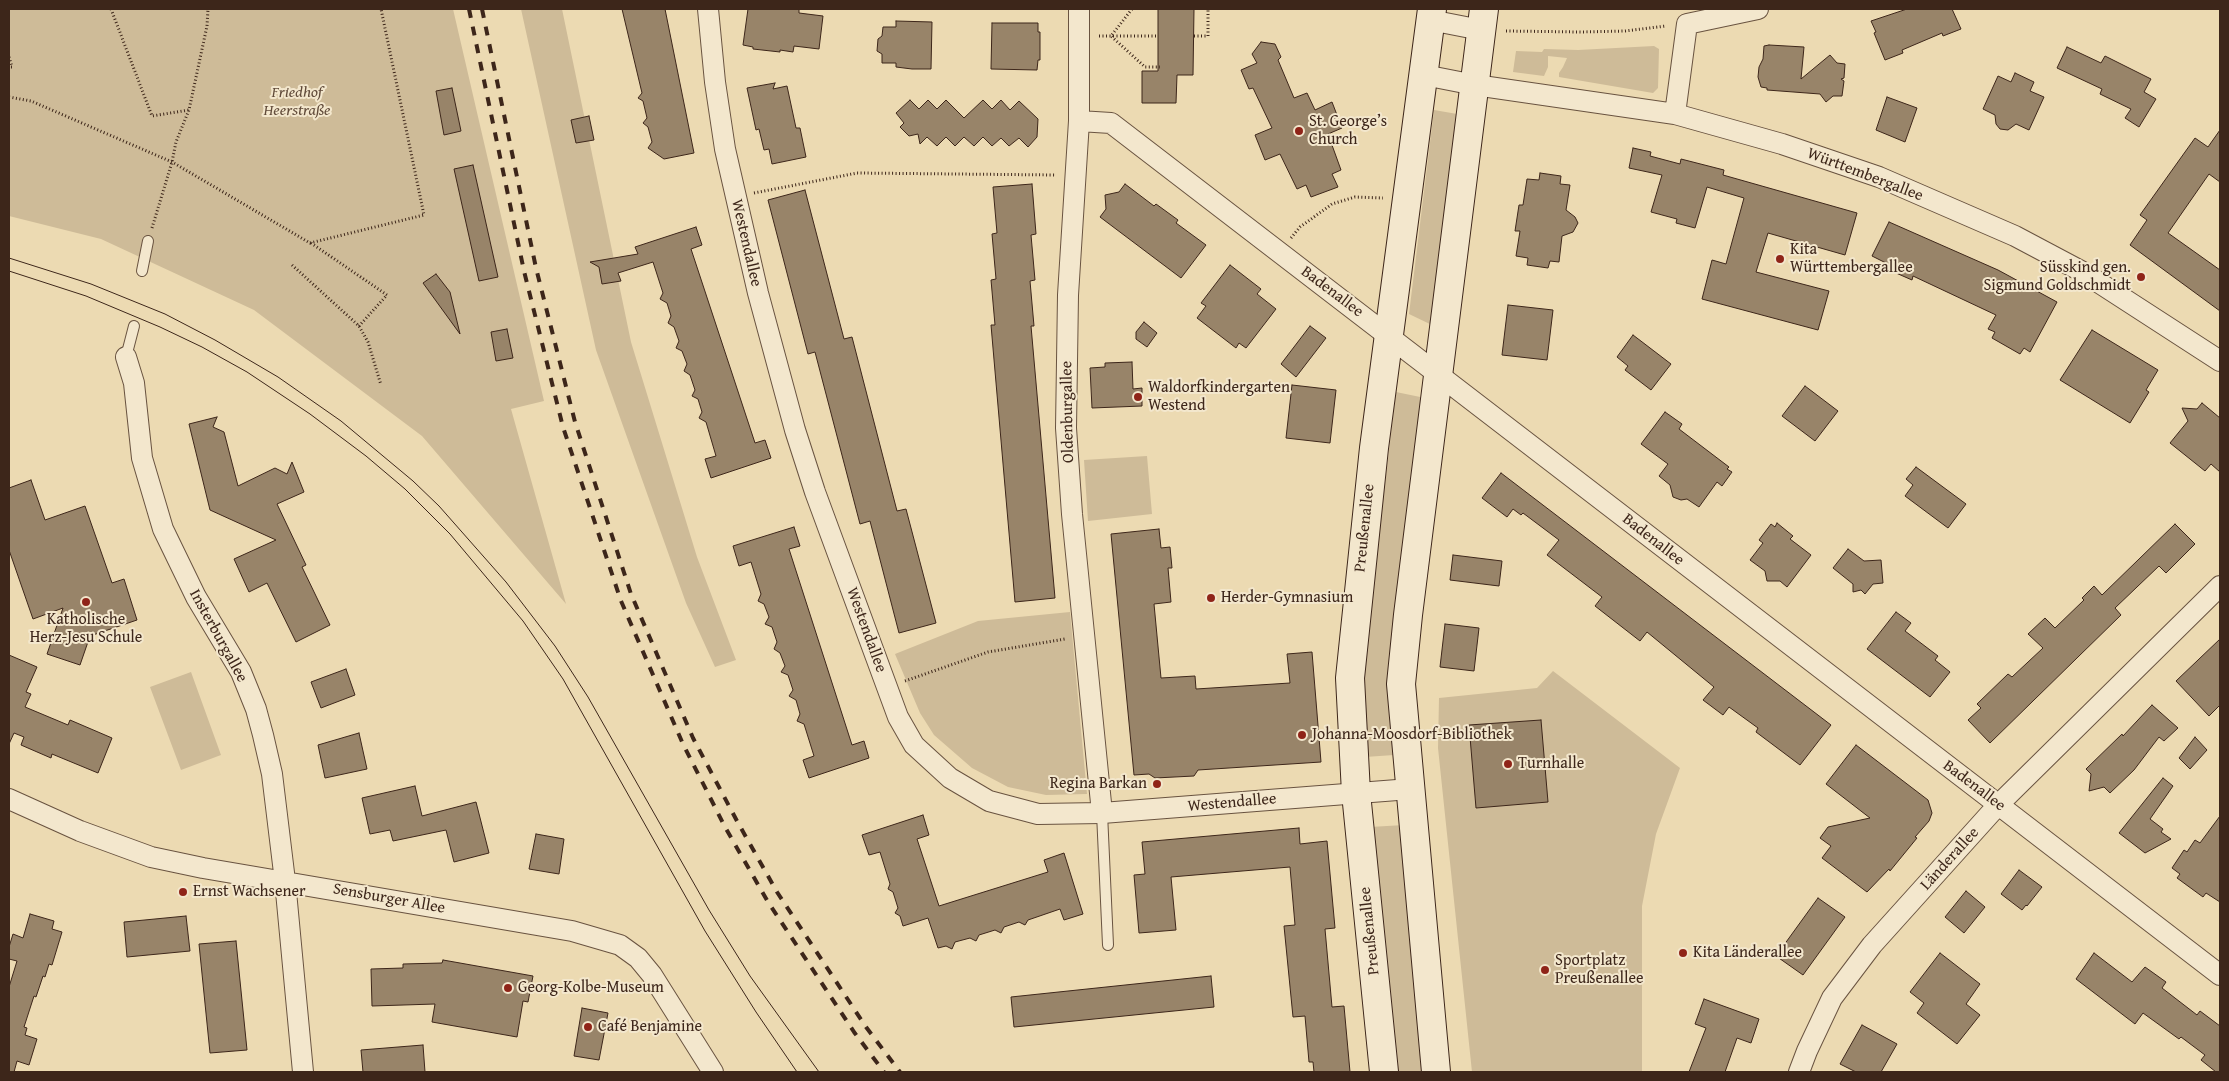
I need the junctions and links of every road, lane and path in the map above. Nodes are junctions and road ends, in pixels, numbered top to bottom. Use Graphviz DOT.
graph roads {
  1 [pos="111,9"];
  2 [pos="208,9"];
  3 [pos="381,9"];
  4 [pos="708,9"];
  5 [pos="1079,9"];
  6 [pos="1132,9"];
  7 [pos="1208,9"];
  8 [pos="1758,9"];
  9 [pos="1431,14"];
  10 [pos="1483,19"];
  11 [pos="1687,24"];
  12 [pos="1511,31"];
  13 [pos="1093,36"];
  14 [pos="1111,36"];
  15 [pos="1158,36"];
  16 [pos="1194,36"];
  17 [pos="9,57"];
  18 [pos="9,68"];
  19 [pos="1160,68"];
  20 [pos="1424,75"];
  21 [pos="1475,85"];
  22 [pos="9,97"];
  23 [pos="190,110"];
  24 [pos="1675,114"];
  25 [pos="1079,121"];
  26 [pos="172,162"];
  27 [pos="1056,174"];
  28 [pos="751,194"];
  29 [pos="1388,199"];
  30 [pos="1291,239"];
  31 [pos="148,240"];
  32 [pos="310,243"];
  33 [pos="292,265"];
  34 [pos="142,271"];
  35 [pos="134,326"];
  36 [pos="359,326"];
  37 [pos="1389,337"];
  38 [pos="126,357"];
  39 [pos="2220,362"];
  40 [pos="1440,376"];
  41 [pos="381,385"];
  42 [pos="2220,586"];
  43 [pos="1074,638"];
  44 [pos="902,682"];
  45 [pos="1410,789"];
  46 [pos="1356,793"];
  47 [pos="9,799"];
  48 [pos="1998,805"];
  49 [pos="1102,813"];
  50 [pos="285,881"];
  51 [pos="1108,945"];
  52 [pos="2220,975"];
  53 [pos="303,1072"];
  54 [pos="713,1072"];
  55 [pos="1384,1072"];
  56 [pos="1436,1072"];
  57 [pos="1799,1072"];
  1 -- 23 [label="path"];
  2 -- 23 [label="path"];
  3 -- 32 [label="path"];
  4 -- 49 [label="street, Westendallee"];
  5 -- 25 [label="street, Oldenburgallee"];
  6 -- 14 [label="path"];
  7 -- 16 [label="path"];
  8 -- 11 [label="street"];
  9 -- 10 [label="street, Preußenallee"];
  9 -- 20 [label="street, Preußenallee"];
  10 -- 21 [label="street, Preußenallee"];
  11 -- 12 [label="path"];
  11 -- 24 [label="street"];
  13 -- 14 [label="path"];
  14 -- 15 [label="path"];
  14 -- 19 [label="path"];
  17 -- 18 [label="path"];
  20 -- 21 [label="street"];
  20 -- 37 [label="street, Preußenallee"];
  21 -- 24 [label="street, Württembergallee"];
  21 -- 40 [label="street, Preußenallee"];
  22 -- 26 [label="path"];
  23 -- 26 [label="path"];
  24 -- 39 [label="street, Württembergallee"];
  25 -- 37 [label="street, Badenallee"];
  25 -- 49 [label="street, Oldenburgallee"];
  26 -- 31 [label="path"];
  26 -- 32 [label="path"];
  27 -- 28 [label="path"];
  29 -- 30 [label="path"];
  31 -- 34 [label="lane"];
  32 -- 36 [label="path"];
  33 -- 36 [label="path"];
  35 -- 38 [label="lane, Insterburgallee"];
  36 -- 41 [label="path"];
  37 -- 40 [label="street, Badenallee"];
  37 -- 46 [label="street, Preußenallee"];
  38 -- 50 [label="street, Insterburgallee"];
  40 -- 45 [label="street, Preußenallee"];
  40 -- 48 [label="street, Badenallee"];
  42 -- 48 [label="street, Länderallee"];
  43 -- 44 [label="path"];
  45 -- 46 [label="street, Westendallee"];
  45 -- 56 [label="street, Preußenallee"];
  46 -- 49 [label="street, Westendallee"];
  46 -- 55 [label="street, Preußenallee"];
  47 -- 50 [label="street, Sensburger Allee"];
  48 -- 52 [label="street, Badenallee"];
  48 -- 57 [label="street, Länderallee"];
  49 -- 51 [label="lane"];
  50 -- 53 [label="street, Insterburgallee"];
  50 -- 54 [label="street, Sensburger Allee"];
}
